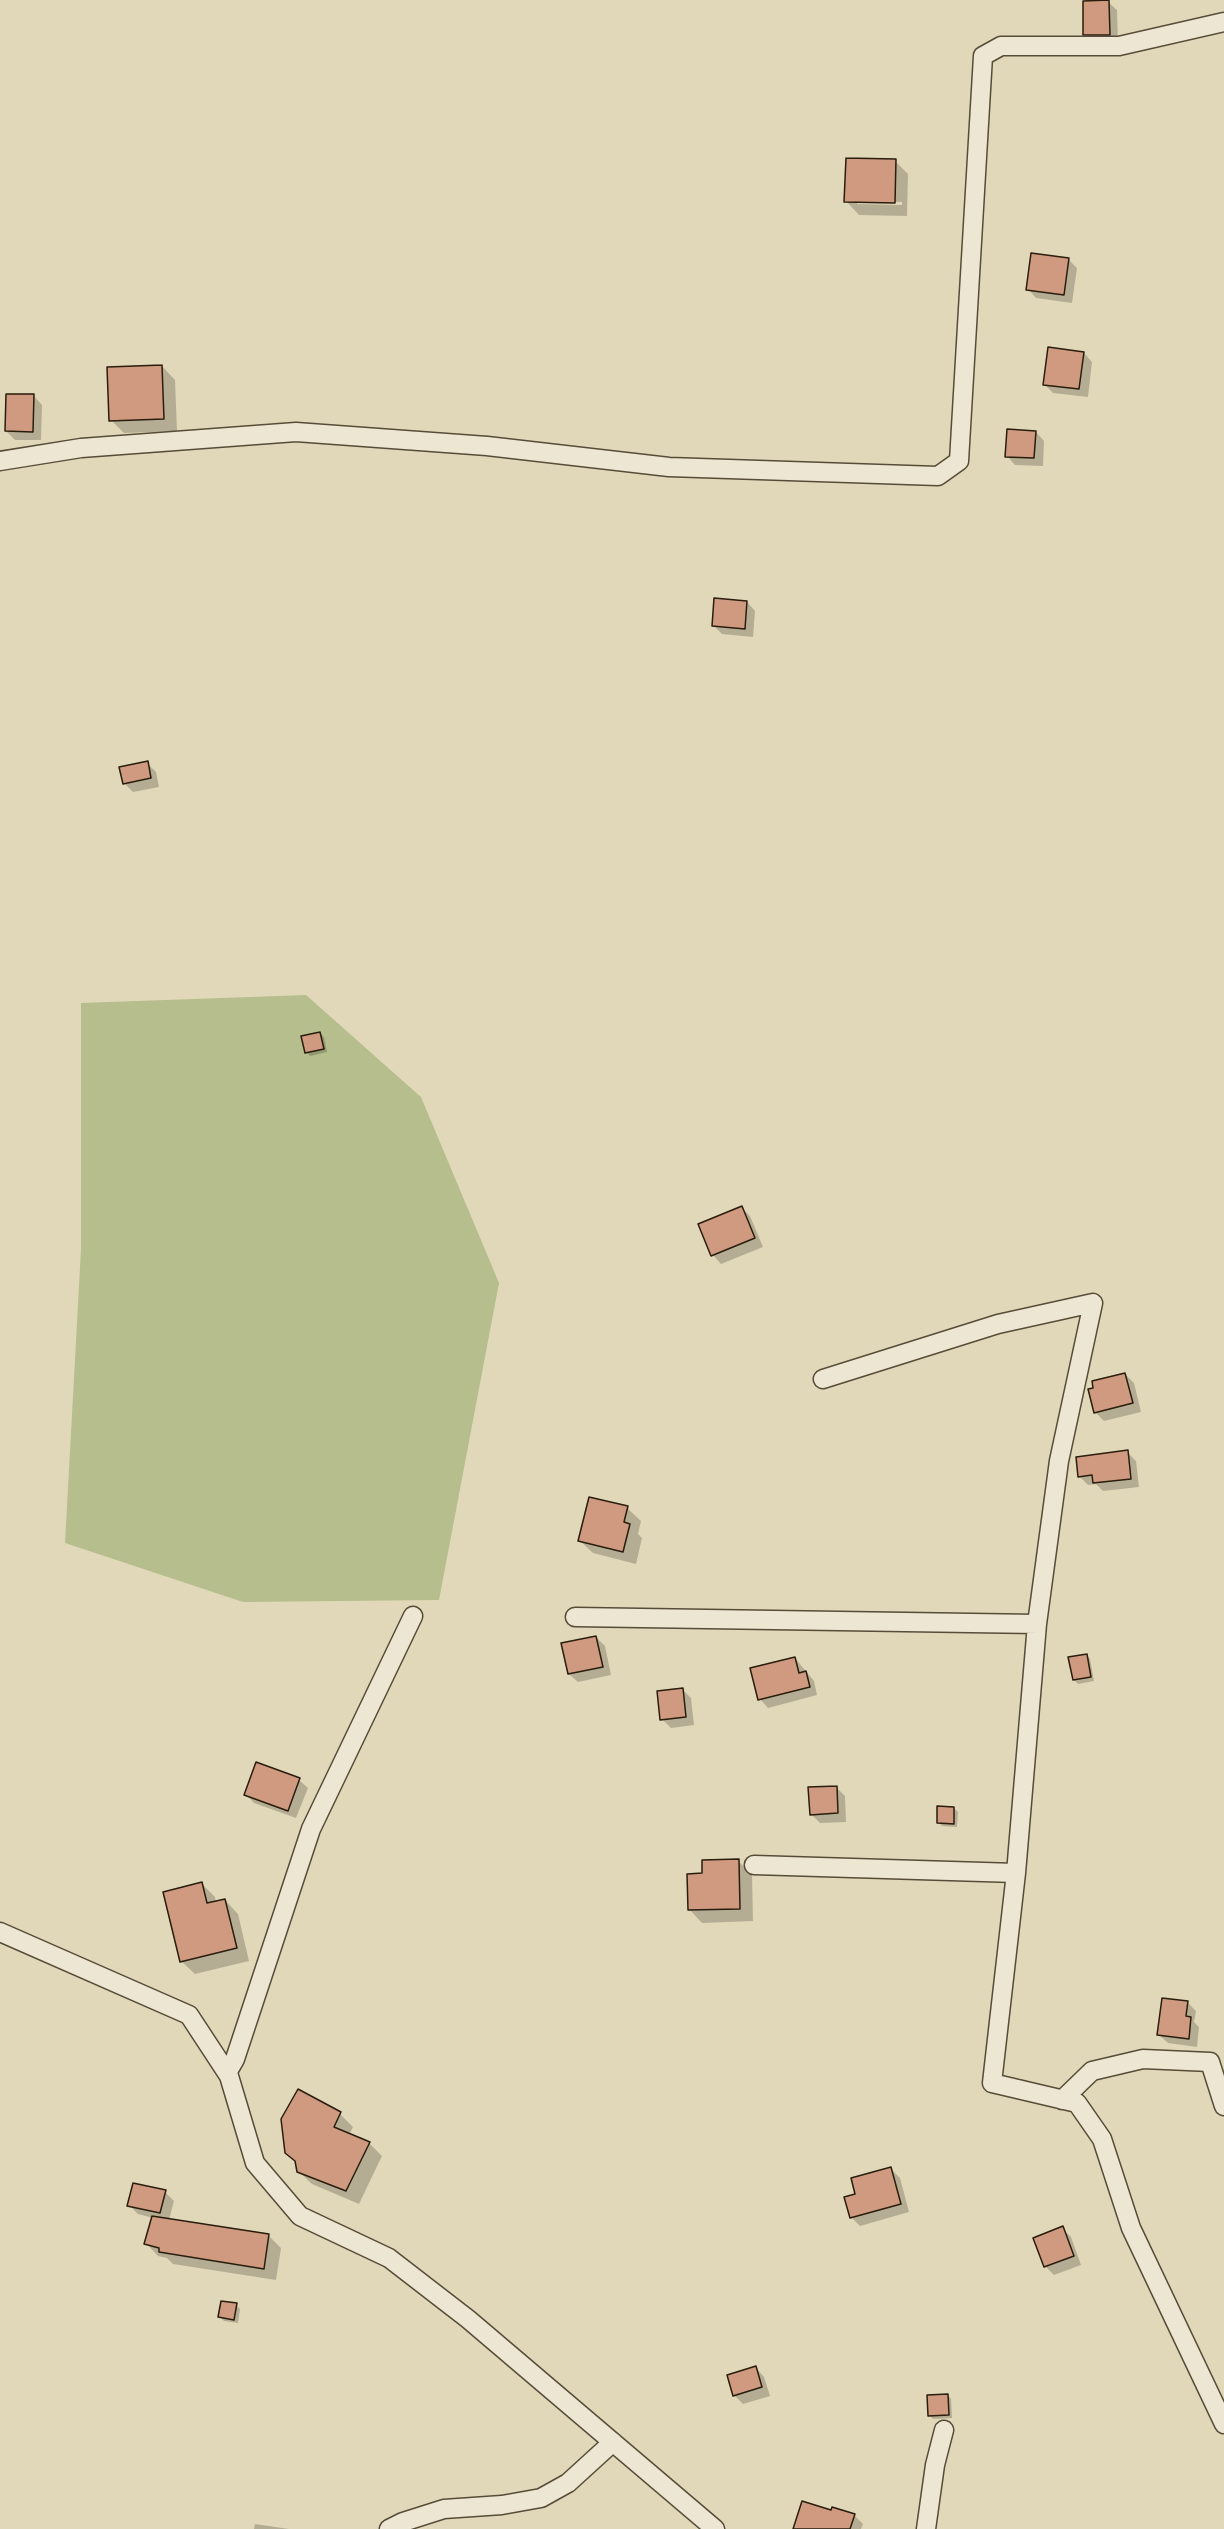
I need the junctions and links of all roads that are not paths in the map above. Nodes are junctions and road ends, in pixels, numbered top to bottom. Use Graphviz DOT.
graph roads {
  1 [pos="1224,22"];
  2 [pos="0,461"];
  3 [pos="823,1379"];
  4 [pos="413,1616"];
  5 [pos="575,1617"];
  6 [pos="1037,1624"];
  7 [pos="754,1864"];
  8 [pos="1016,1873"];
  9 [pos="0,1932"];
  10 [pos="227,2073"];
  11 [pos="1062,2100"];
  12 [pos="1224,2106"];
  13 [pos="1224,2424"];
  14 [pos="944,2430"];
  15 [pos="613,2442"];
  16 [pos="389,2529"];
  17 [pos="715,2529"];
  18 [pos="926,2529"];
  1 -- 2 [label="street"];
  3 -- 6 [label="street"];
  4 -- 10 [label="street"];
  5 -- 6 [label="street"];
  6 -- 8 [label="street"];
  7 -- 8 [label="street"];
  8 -- 11 [label="street"];
  9 -- 10 [label="street"];
  10 -- 15 [label="street"];
  11 -- 12 [label="street"];
  11 -- 13 [label="street"];
  14 -- 18 [label="street"];
  15 -- 16 [label="street"];
  15 -- 17 [label="street"];
}
